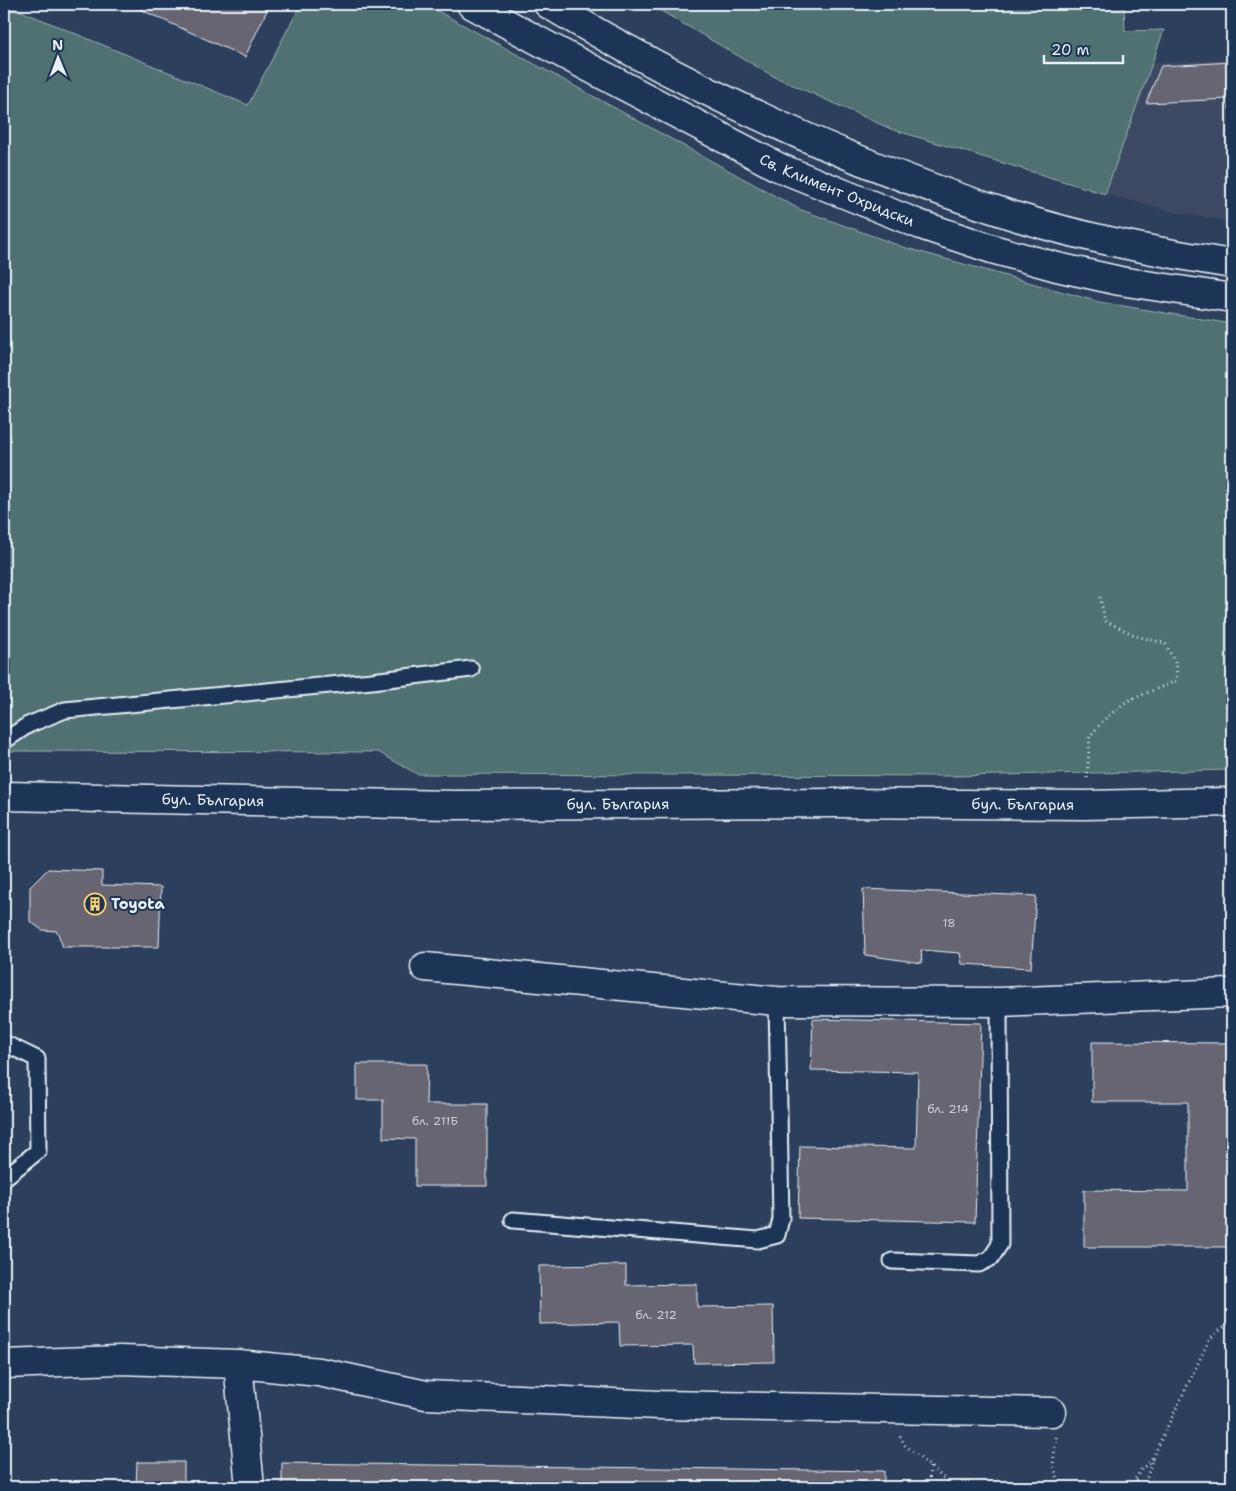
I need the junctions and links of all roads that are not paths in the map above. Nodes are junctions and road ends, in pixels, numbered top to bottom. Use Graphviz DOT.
graph roads {
  1 [pos="471,4"];
  2 [pos="548,4"];
  3 [pos="1232,264"];
  4 [pos="1232,298"];
  5 [pos="471,669"];
  6 [pos="4,741"];
  7 [pos="4,796"];
  8 [pos="1232,802"];
  9 [pos="425,967"];
  10 [pos="1232,993"];
  11 [pos="777,1001"];
  12 [pos="999,1002"];
  13 [pos="4,1043"];
  14 [pos="4,1178"];
  15 [pos="513,1220"];
  16 [pos="892,1261"];
  17 [pos="4,1364"];
  18 [pos="238,1364"];
  19 [pos="1052,1412"];
  20 [pos="250,1487"];
  1 -- 4 [label="street, Св. Климент Охридски"];
  2 -- 3 [label="street"];
  5 -- 6 [label="lane"];
  7 -- 8 [label="street, бул. България"];
  9 -- 11 [label="street"];
  10 -- 12 [label="street"];
  11 -- 12 [label="street"];
  11 -- 15 [label="lane"];
  12 -- 16 [label="lane"];
  13 -- 14 [label="lane"];
  17 -- 18 [label="street"];
  18 -- 19 [label="street"];
  18 -- 20 [label="street"];
}
